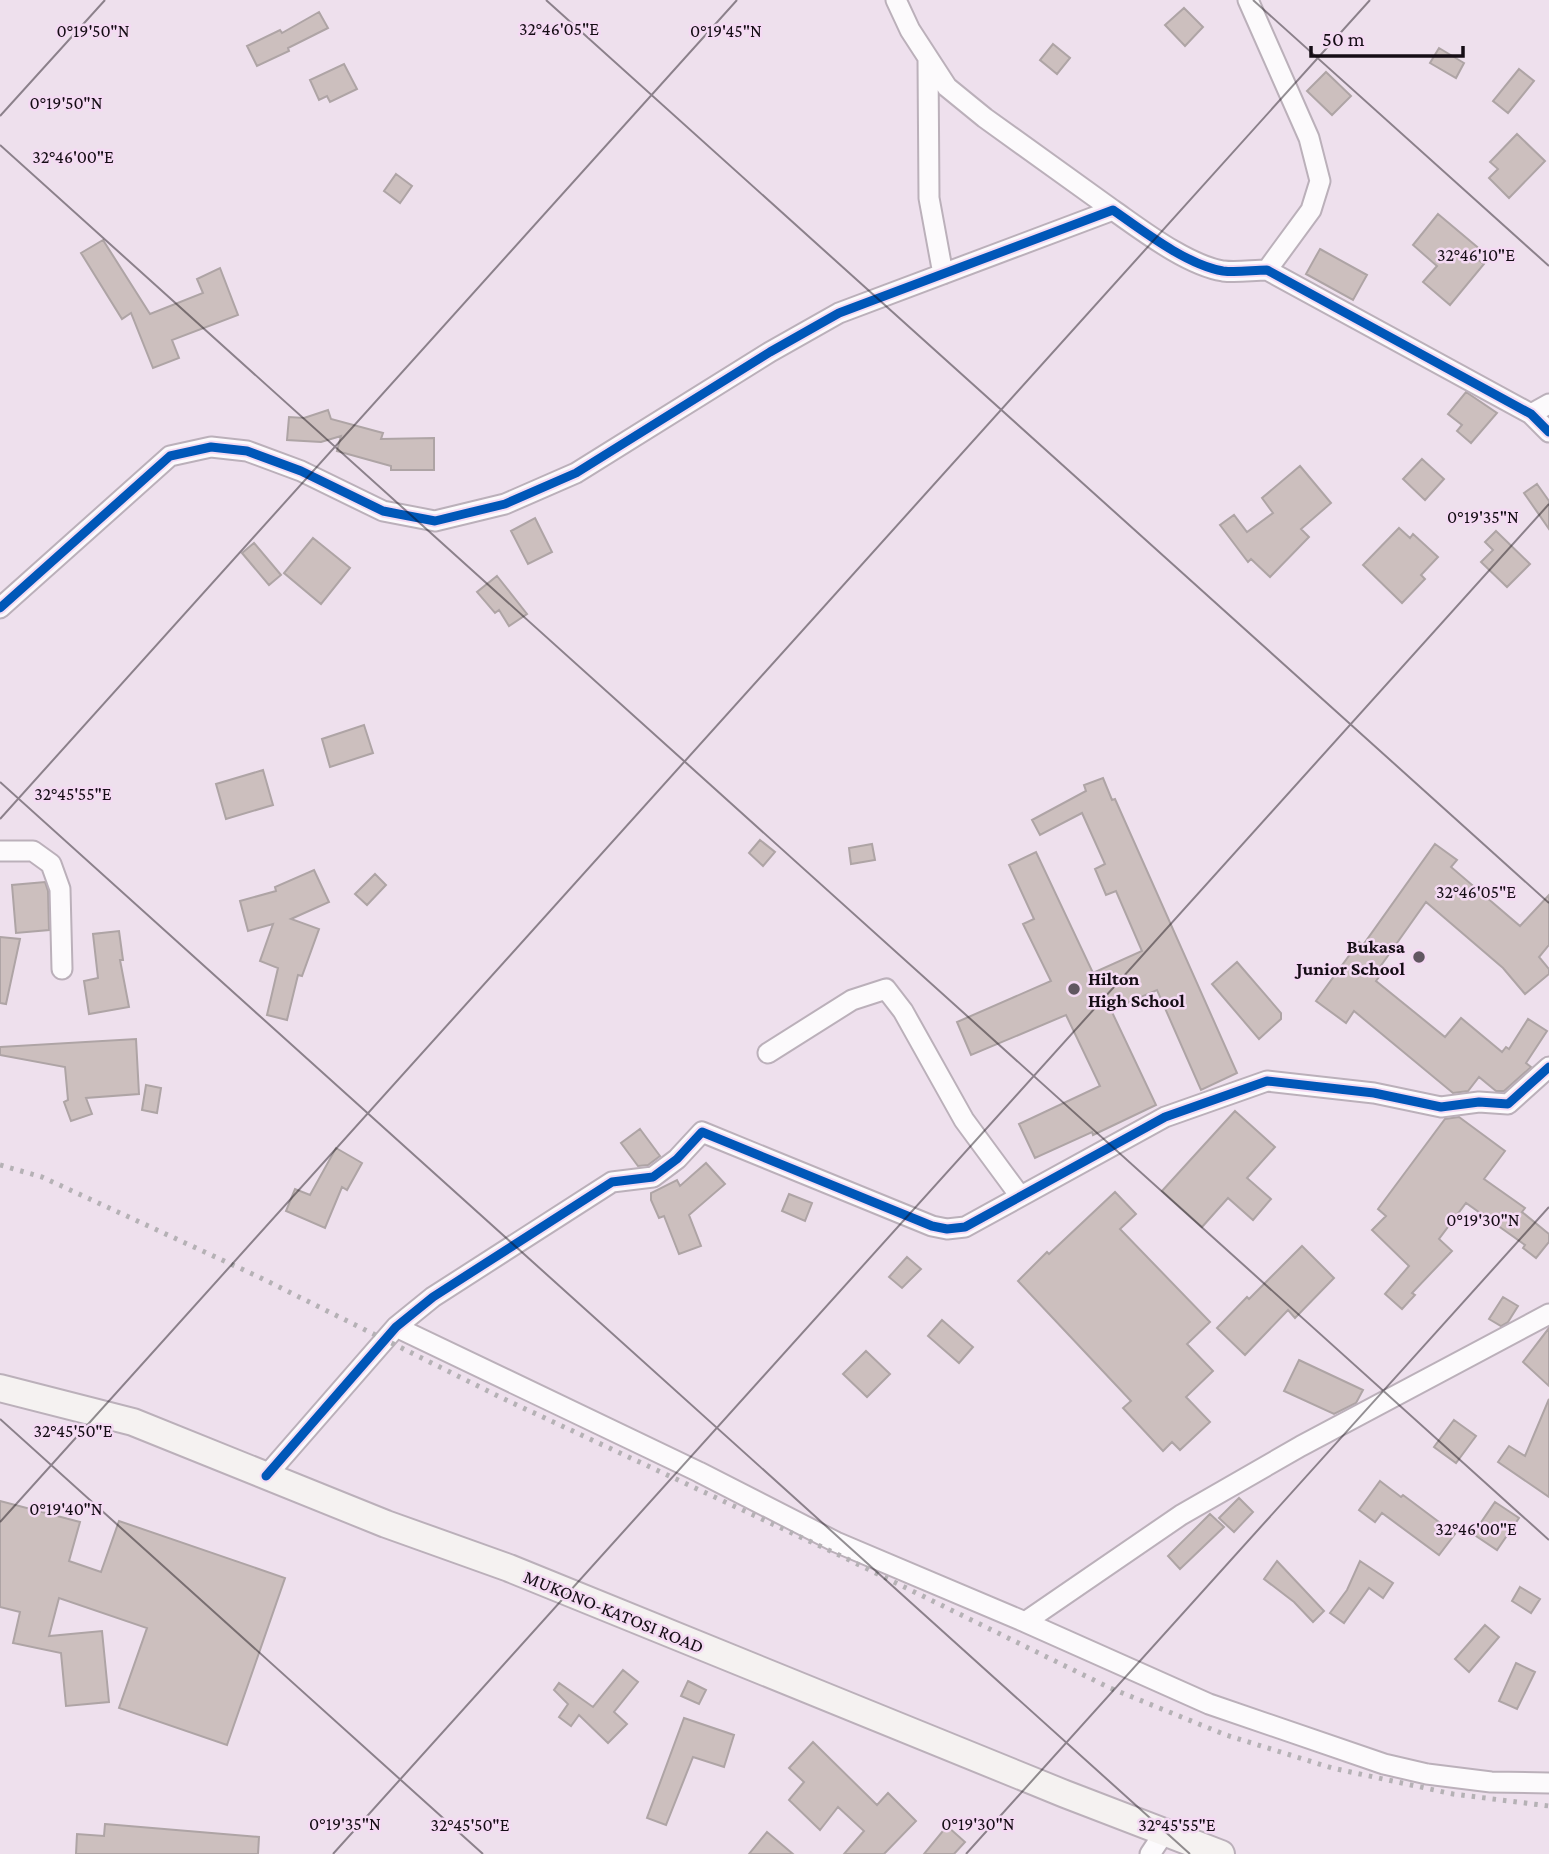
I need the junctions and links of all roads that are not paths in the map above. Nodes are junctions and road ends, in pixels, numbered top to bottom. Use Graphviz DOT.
graph roads {
  1 [pos="896,0"];
  2 [pos="1248,0"];
  3 [pos="928,60"];
  4 [pos="1114,210"];
  5 [pos="1267,270"];
  6 [pos="943,274"];
  7 [pos="1549,404"];
  8 [pos="1531,414"];
  9 [pos="1549,432"];
  10 [pos="0,608"];
  11 [pos="0,850"];
  12 [pos="62,969"];
  13 [pos="768,1053"];
  14 [pos="1549,1067"];
  15 [pos="1020,1196"];
  16 [pos="1549,1314"];
  17 [pos="396,1327"];
  18 [pos="0,1388"];
  19 [pos="266,1476"];
  20 [pos="1025,1622"];
  21 [pos="1549,1783"];
  22 [pos="1157,1844"];
  23 [pos="1221,1854"];
  1 -- 3 [label="street"];
  2 -- 5 [label="street"];
  3 -- 4 [label="street"];
  3 -- 6 [label="street"];
  4 -- 5 [label="street"];
  4 -- 6 [label="street"];
  5 -- 8 [label="street"];
  6 -- 10 [label="street"];
  7 -- 8 [label="street"];
  8 -- 9 [label="street"];
  11 -- 12 [label="street"];
  13 -- 15 [label="street"];
  14 -- 15 [label="street"];
  15 -- 17 [label="street"];
  16 -- 20 [label="street"];
  17 -- 19 [label="street"];
  17 -- 20 [label="street"];
  18 -- 19 [label="main road, MUKONO-KATOSI ROAD"];
  19 -- 22 [label="main road, MUKONO-KATOSI ROAD"];
  20 -- 21 [label="street"];
  22 -- 23 [label="main road, MUKONO-KATOSI ROAD"];
}
